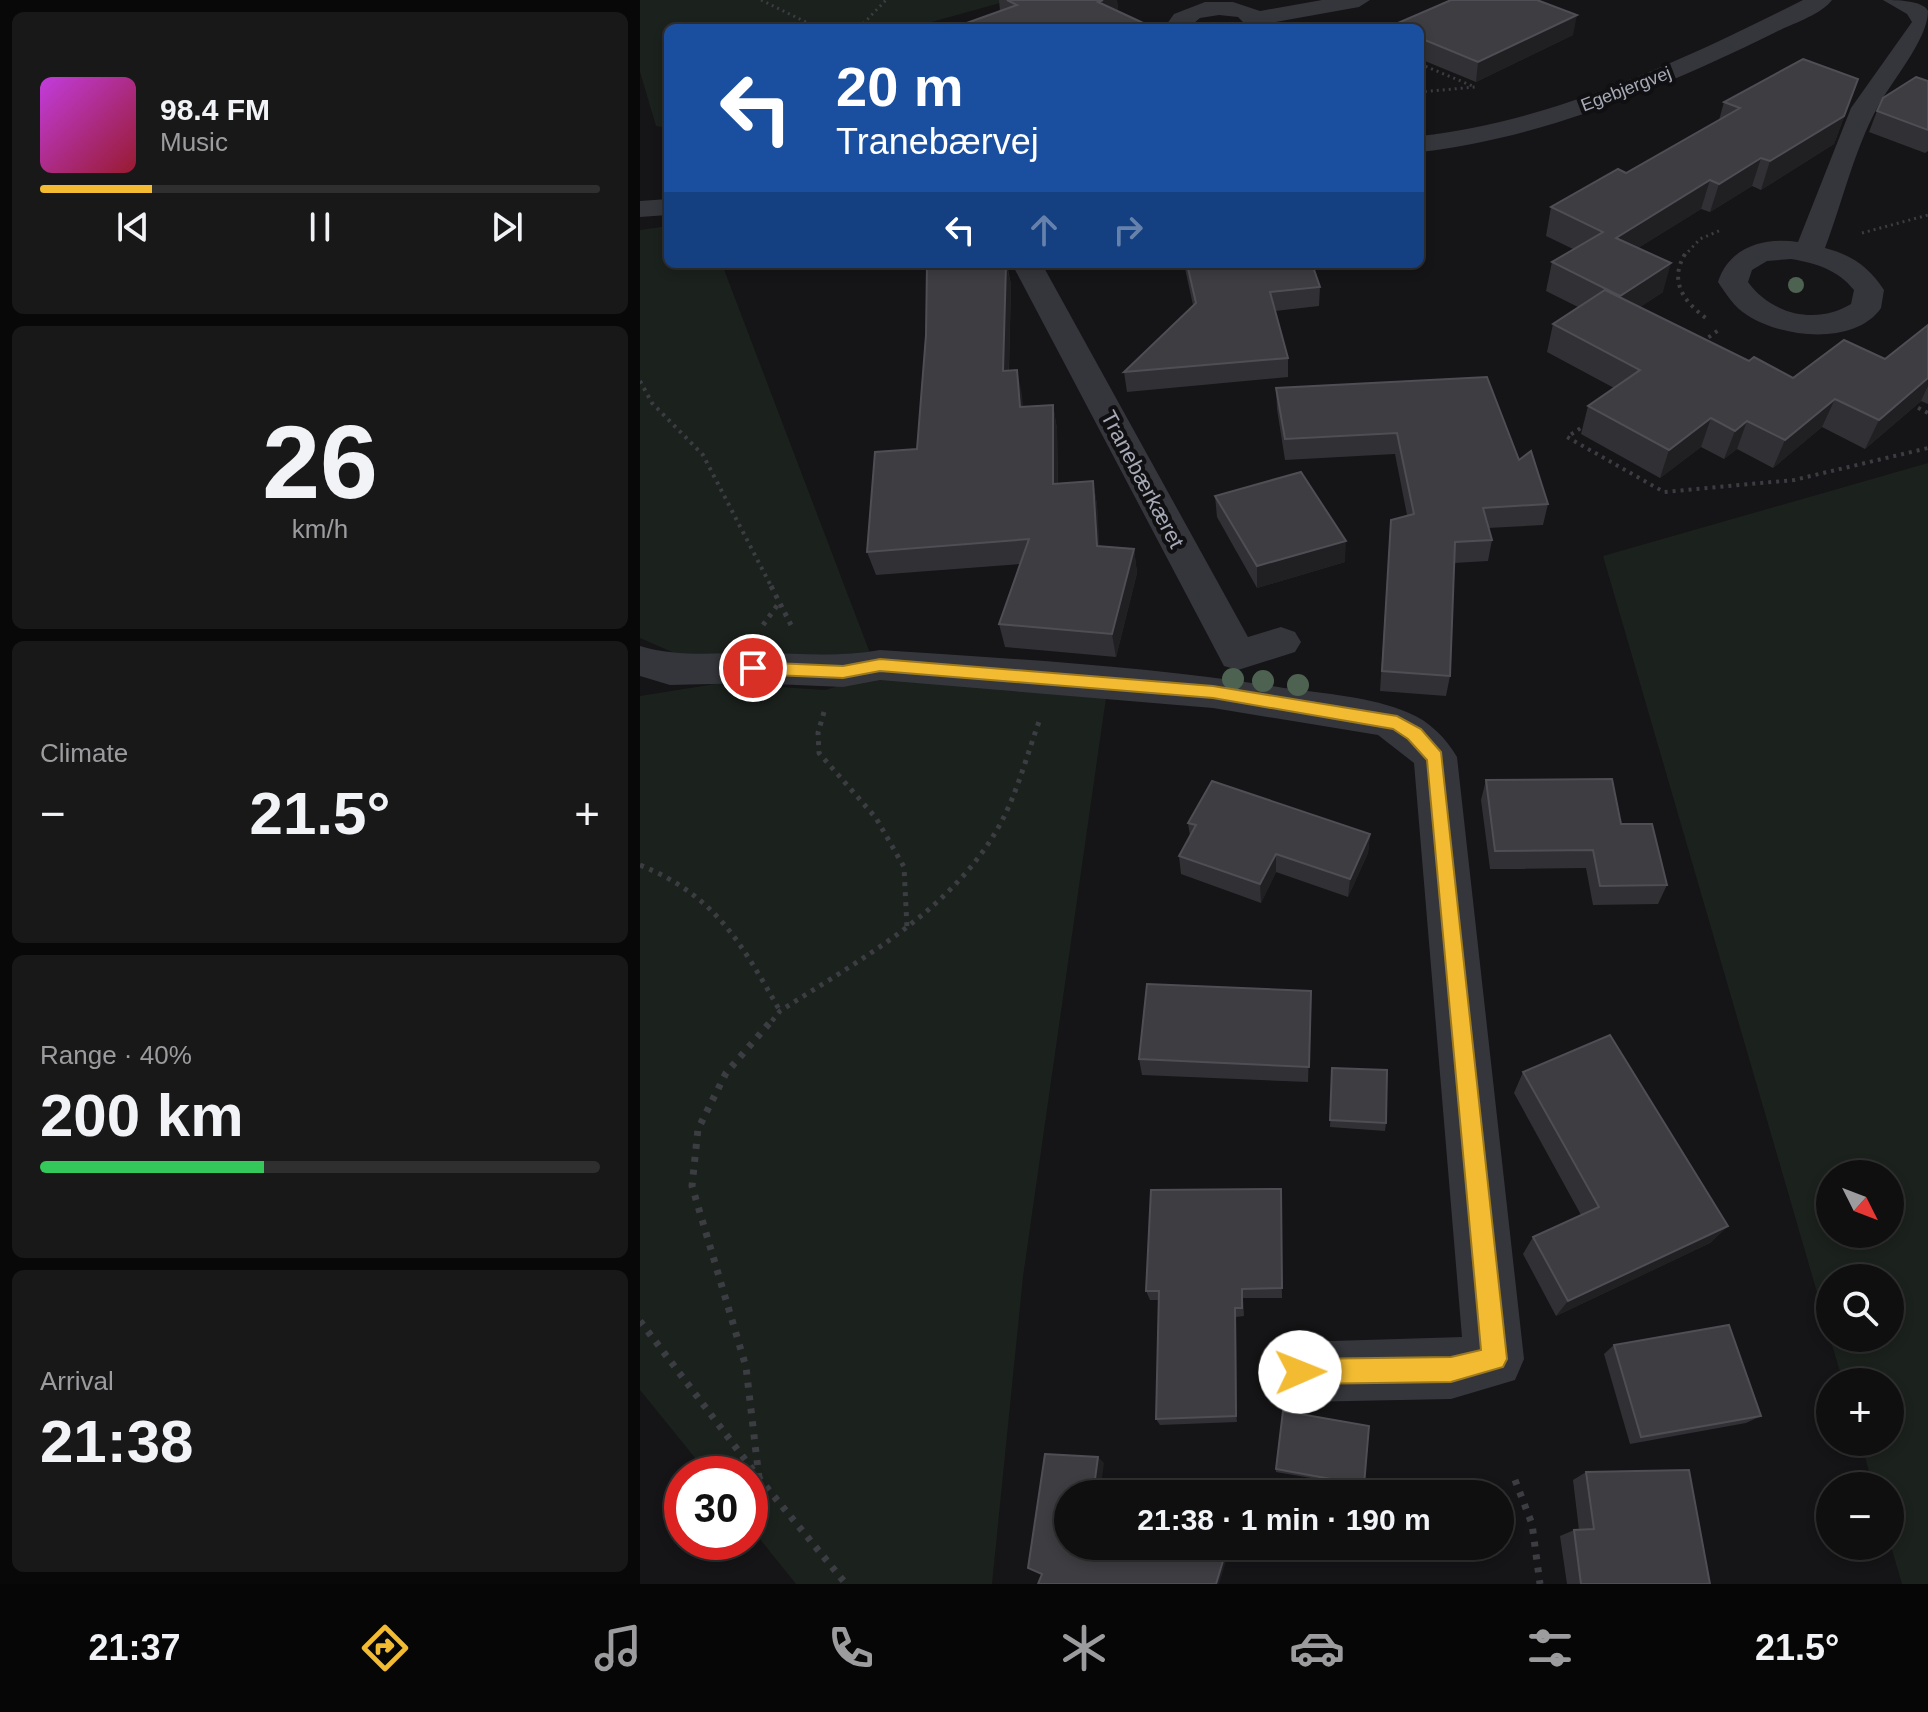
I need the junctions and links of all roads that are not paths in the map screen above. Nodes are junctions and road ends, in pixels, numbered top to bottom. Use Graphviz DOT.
graph roads {
  1 [pos="1359,0"];
  2 [pos="1821,0"];
  3 [pos="1894,0"];
  4 [pos="1178,24"];
  5 [pos="1259,24"];
  6 [pos="1424,144"];
  7 [pos="664,207"];
  8 [pos="640,209"];
  9 [pos="1809,252"];
  10 [pos="1029,268"];
  11 [pos="1281,642"];
  12 [pos="640,661"];
  13 [pos="1300,1372"];
  1 -- 5 [label="street"];
  2 -- 6 [label="street, Egebjergvej"];
  3 -- 9 [label="street"];
  4 -- 5 [label="street"];
  7 -- 8 [label="street"];
  10 -- 11 [label="street, Tranebærkæret"];
  12 -- 13 [label="street"];
}
